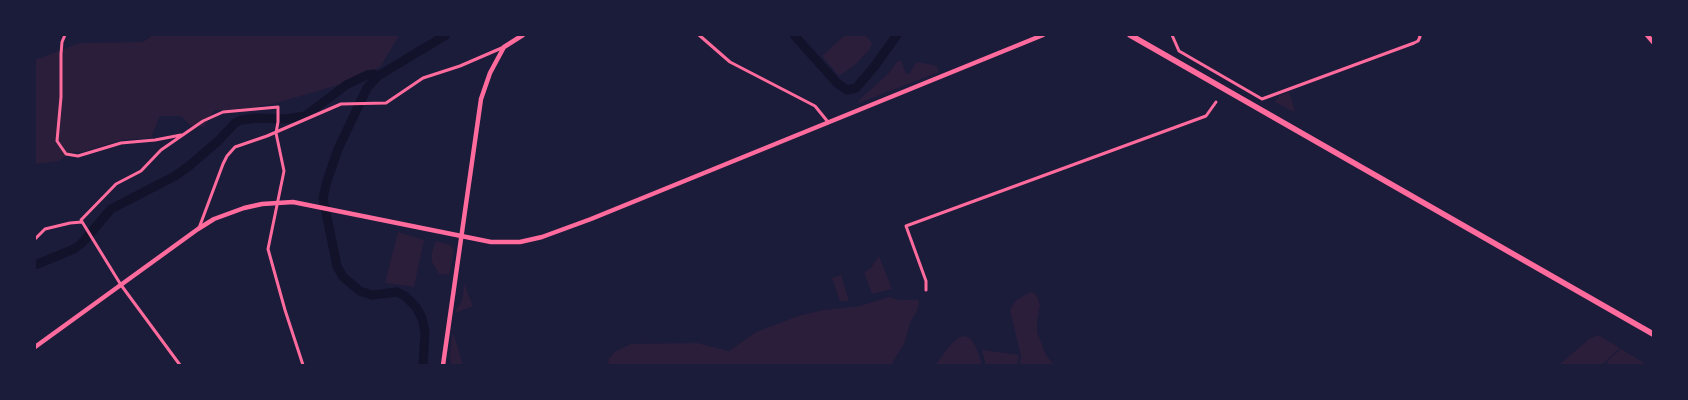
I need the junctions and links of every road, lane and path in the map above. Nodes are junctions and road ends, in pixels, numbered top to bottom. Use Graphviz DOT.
graph roads {
  1 [pos="65,35"];
  2 [pos="523,35"];
  3 [pos="699,35"];
  4 [pos="1043,35"];
  5 [pos="1130,35"];
  6 [pos="1172,35"];
  7 [pos="1419,35"];
  8 [pos="1647,35"];
  9 [pos="1653,42"];
  10 [pos="504,47"];
  11 [pos="1216,102"];
  12 [pos="828,122"];
  13 [pos="276,133"];
  14 [pos="184,134"];
  15 [pos="277,203"];
  16 [pos="82,222"];
  17 [pos="198,229"];
  18 [pos="462,237"];
  19 [pos="35,239"];
  20 [pos="121,285"];
  21 [pos="926,290"];
  22 [pos="1653,334"];
  23 [pos="35,347"];
  24 [pos="180,365"];
  25 [pos="303,365"];
  26 [pos="443,365"];
  1 -- 14 [label="street"];
  2 -- 10 [label="main road"];
  3 -- 12 [label="street"];
  4 -- 12 [label="main road"];
  5 -- 22 [label="highway"];
  6 -- 7 [label="street"];
  8 -- 9 [label="main road"];
  10 -- 13 [label="street"];
  10 -- 18 [label="main road"];
  11 -- 21 [label="street"];
  12 -- 18 [label="main road"];
  13 -- 14 [label="street"];
  13 -- 15 [label="street"];
  13 -- 17 [label="street"];
  14 -- 16 [label="street"];
  15 -- 17 [label="main road"];
  15 -- 18 [label="main road"];
  15 -- 25 [label="street"];
  16 -- 19 [label="street"];
  16 -- 20 [label="street"];
  17 -- 20 [label="main road"];
  18 -- 26 [label="main road"];
  20 -- 23 [label="main road"];
  20 -- 24 [label="street"];
}
